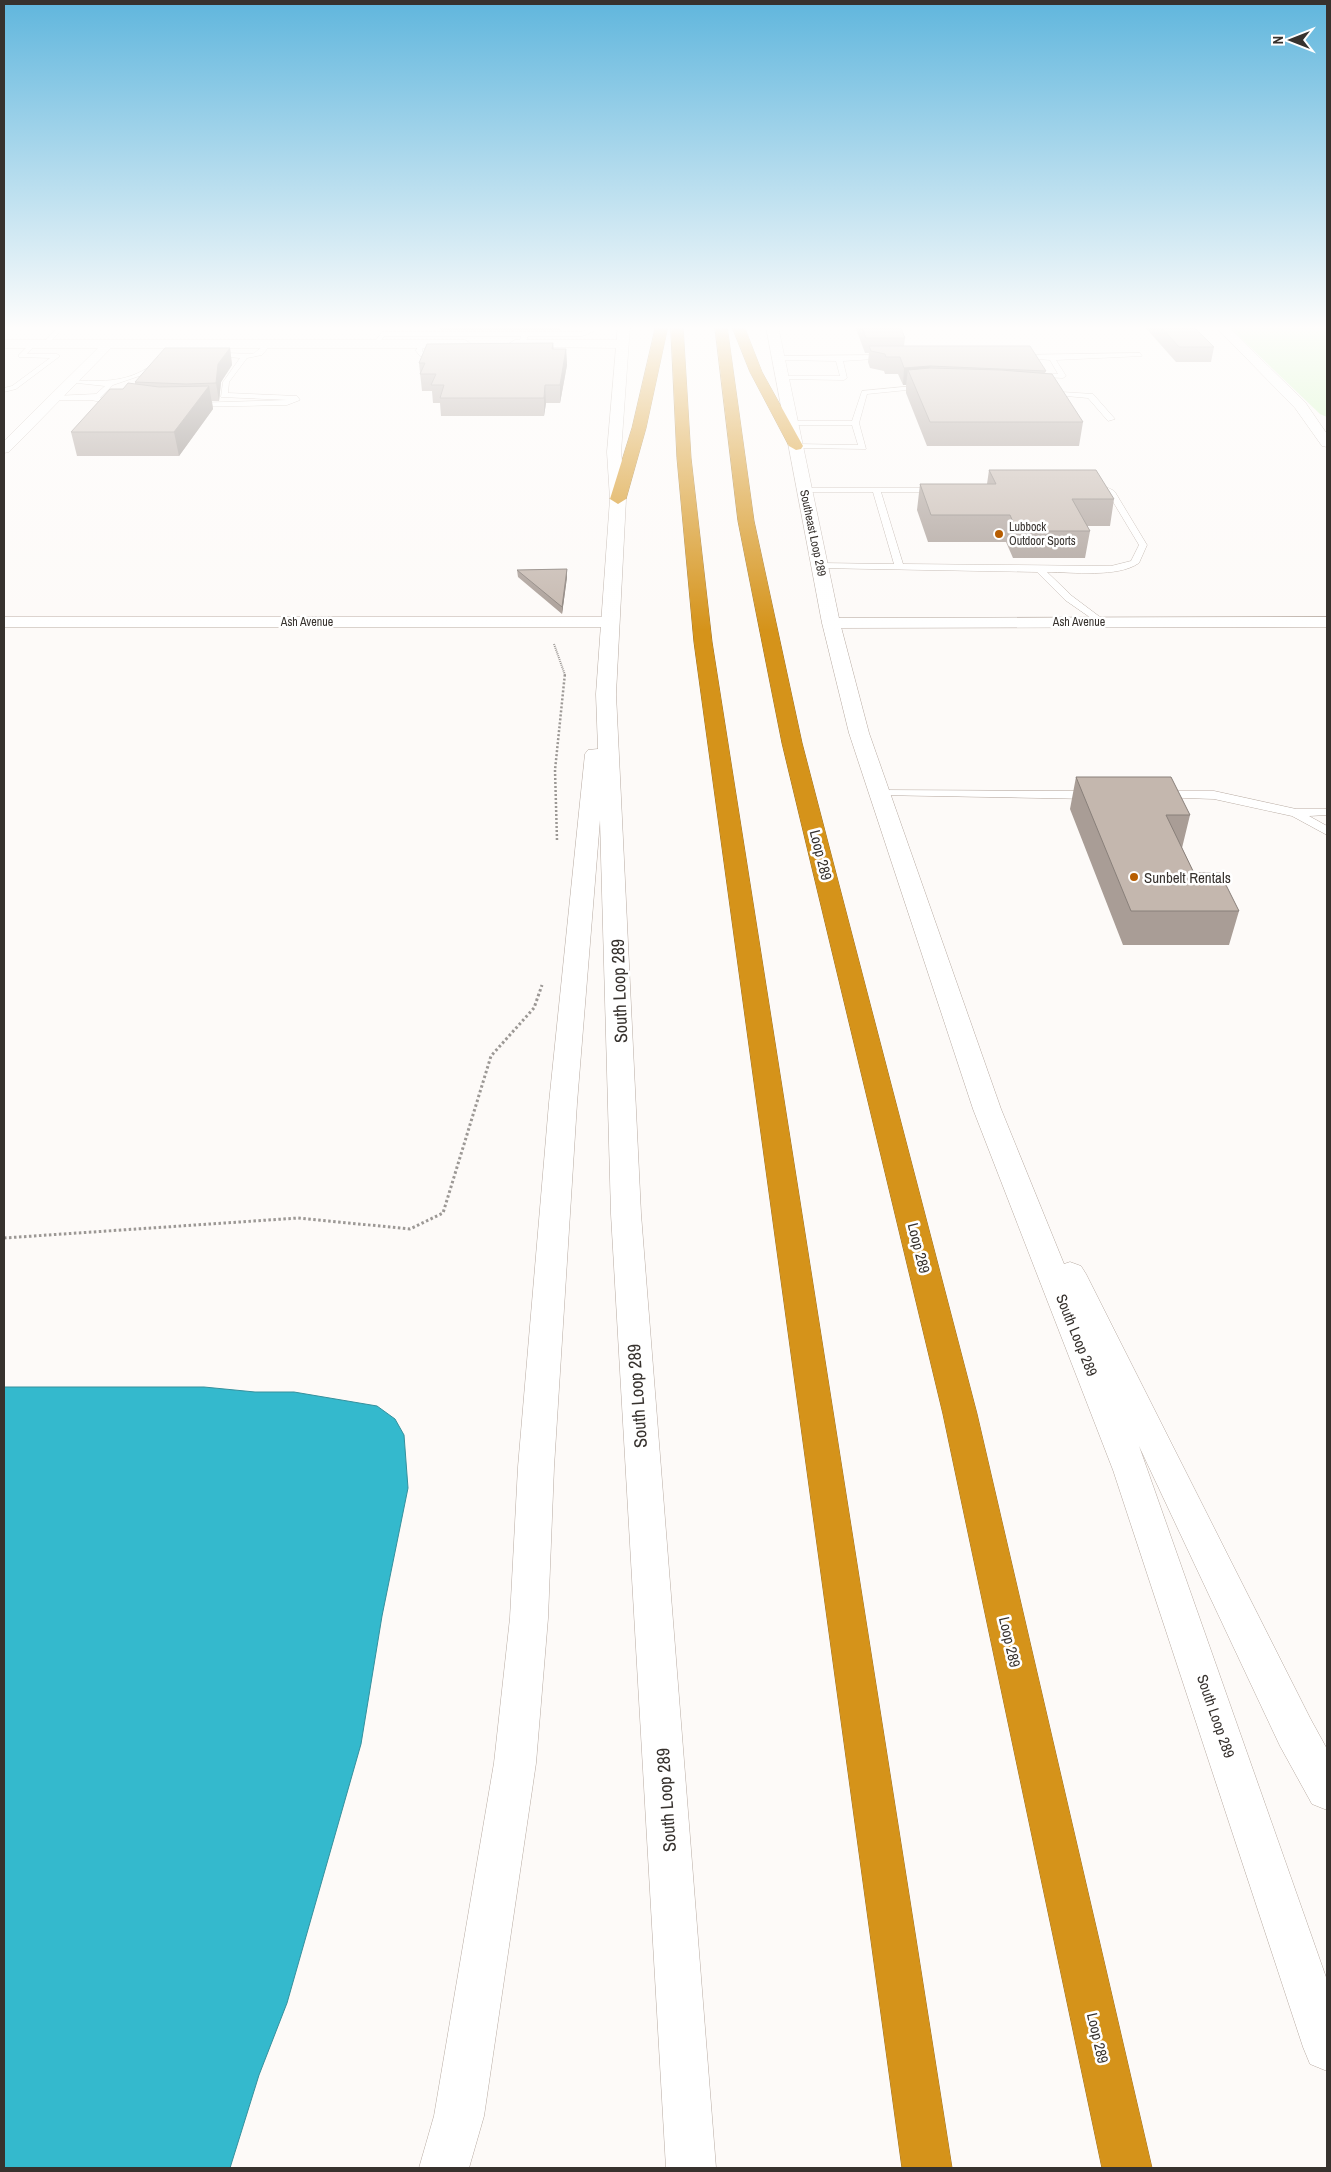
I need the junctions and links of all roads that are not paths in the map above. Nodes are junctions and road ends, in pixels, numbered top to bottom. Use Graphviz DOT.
graph roads {
  1 [pos="25,427"];
  2 [pos="616,427"];
  3 [pos="639,427"];
  4 [pos="682,427"];
  5 [pos="734,427"];
  6 [pos="786,427"];
  7 [pos="792,427"];
  8 [pos="857,427"];
  9 [pos="1315,427"];
  10 [pos="1327,443"];
  11 [pos="796,446"];
  12 [pos="5,447"];
  13 [pos="804,490"];
  14 [pos="875,490"];
  15 [pos="945,490"];
  16 [pos="1086,490"];
  17 [pos="618,499"];
  18 [pos="820,566"];
  19 [pos="899,567"];
  20 [pos="1040,569"];
  21 [pos="4,622"];
  22 [pos="610,622"];
  23 [pos="1100,622"];
  24 [pos="1327,622"];
  25 [pos="831,623"];
  26 [pos="606,694"];
  27 [pos="881,793"];
  28 [pos="1107,795"];
  29 [pos="1146,795"];
  30 [pos="1327,812"];
  31 [pos="1296,813"];
  32 [pos="1327,832"];
  33 [pos="987,1109"];
  34 [pos="1327,1789"];
  35 [pos="1327,2047"];
  36 [pos="444,2168"];
  37 [pos="691,2168"];
  38 [pos="927,2168"];
  39 [pos="1127,2168"];
  1 -- 12 [label="main road"];
  2 -- 17 [label="main road"];
  3 -- 17 [label="highway"];
  4 -- 38 [label="highway"];
  5 -- 39 [label="highway, Loop 289"];
  6 -- 11 [label="highway"];
  7 -- 11 [label="main road, Southeast Loop 289"];
  8 -- 11 [label="lane"];
  9 -- 10 [label="main road"];
  11 -- 13 [label="main road, Southeast Loop 289"];
  13 -- 14 [label="lane"];
  13 -- 18 [label="main road, Southeast Loop 289"];
  14 -- 15 [label="lane"];
  14 -- 19 [label="lane"];
  16 -- 20 [label="lane"];
  17 -- 22 [label="main road"];
  18 -- 19 [label="lane"];
  18 -- 25 [label="main road, Southeast Loop 289"];
  19 -- 20 [label="lane"];
  20 -- 23 [label="lane"];
  21 -- 22 [label="main road, Ash Avenue"];
  22 -- 26 [label="main road, South Loop 289"];
  23 -- 24 [label="main road, Ash Avenue"];
  23 -- 25 [label="main road, Ash Avenue"];
  25 -- 27 [label="main road, South Loop 289"];
  26 -- 36 [label="main road"];
  26 -- 37 [label="main road, South Loop 289"];
  27 -- 28 [label="lane"];
  27 -- 33 [label="main road, South Loop 289"];
  29 -- 31 [label="lane"];
  30 -- 31 [label="lane"];
  31 -- 32 [label="lane"];
  33 -- 34 [label="main road"];
  33 -- 35 [label="main road, South Loop 289"];
}
